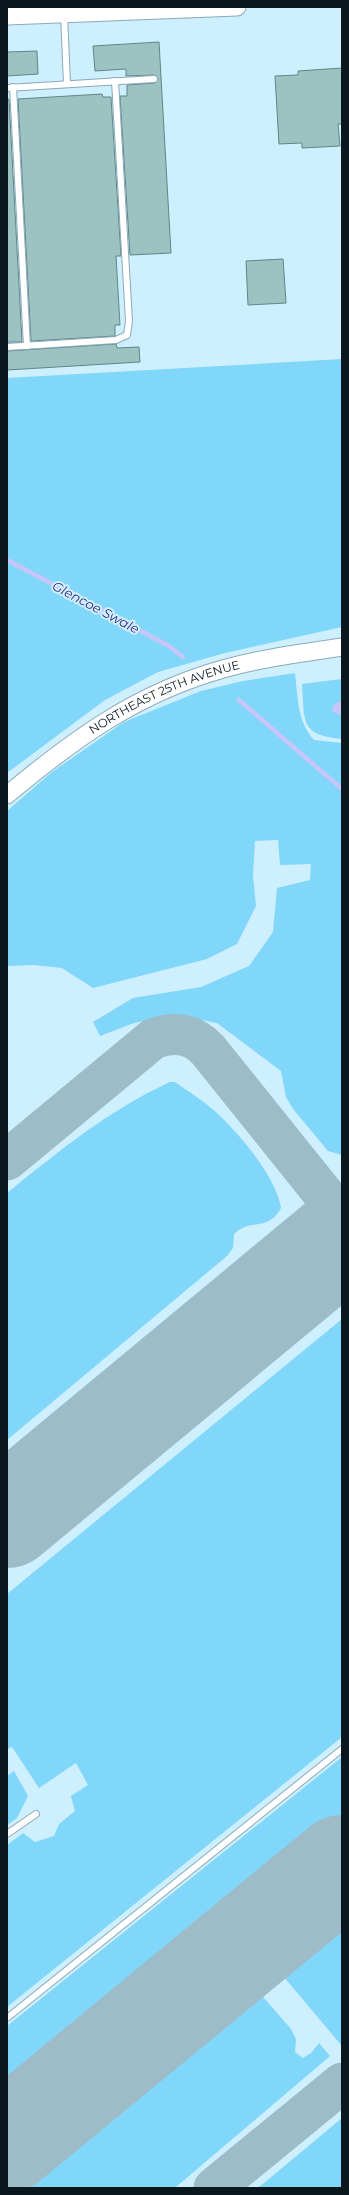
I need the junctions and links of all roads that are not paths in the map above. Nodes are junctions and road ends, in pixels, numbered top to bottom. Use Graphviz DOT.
graph roads {
  1 [pos="237,7"];
  2 [pos="64,13"];
  3 [pos="7,16"];
  4 [pos="154,79"];
  5 [pos="115,81"];
  6 [pos="67,84"];
  7 [pos="10,87"];
  8 [pos="27,346"];
  9 [pos="7,347"];
  10 [pos="342,647"];
  11 [pos="7,795"];
  12 [pos="342,1748"];
  13 [pos="36,1814"];
  14 [pos="7,1834"];
  15 [pos="7,2018"];
  1 -- 2 [label="main road"];
  2 -- 3 [label="main road"];
  2 -- 6 [label="lane"];
  4 -- 5 [label="lane"];
  5 -- 6 [label="lane"];
  5 -- 8 [label="lane"];
  6 -- 7 [label="lane"];
  7 -- 8 [label="lane"];
  8 -- 9 [label="lane"];
  10 -- 11 [label="main road, NORTHEAST 25TH AVENUE"];
  12 -- 15 [label="lane"];
  13 -- 14 [label="lane"];
}
